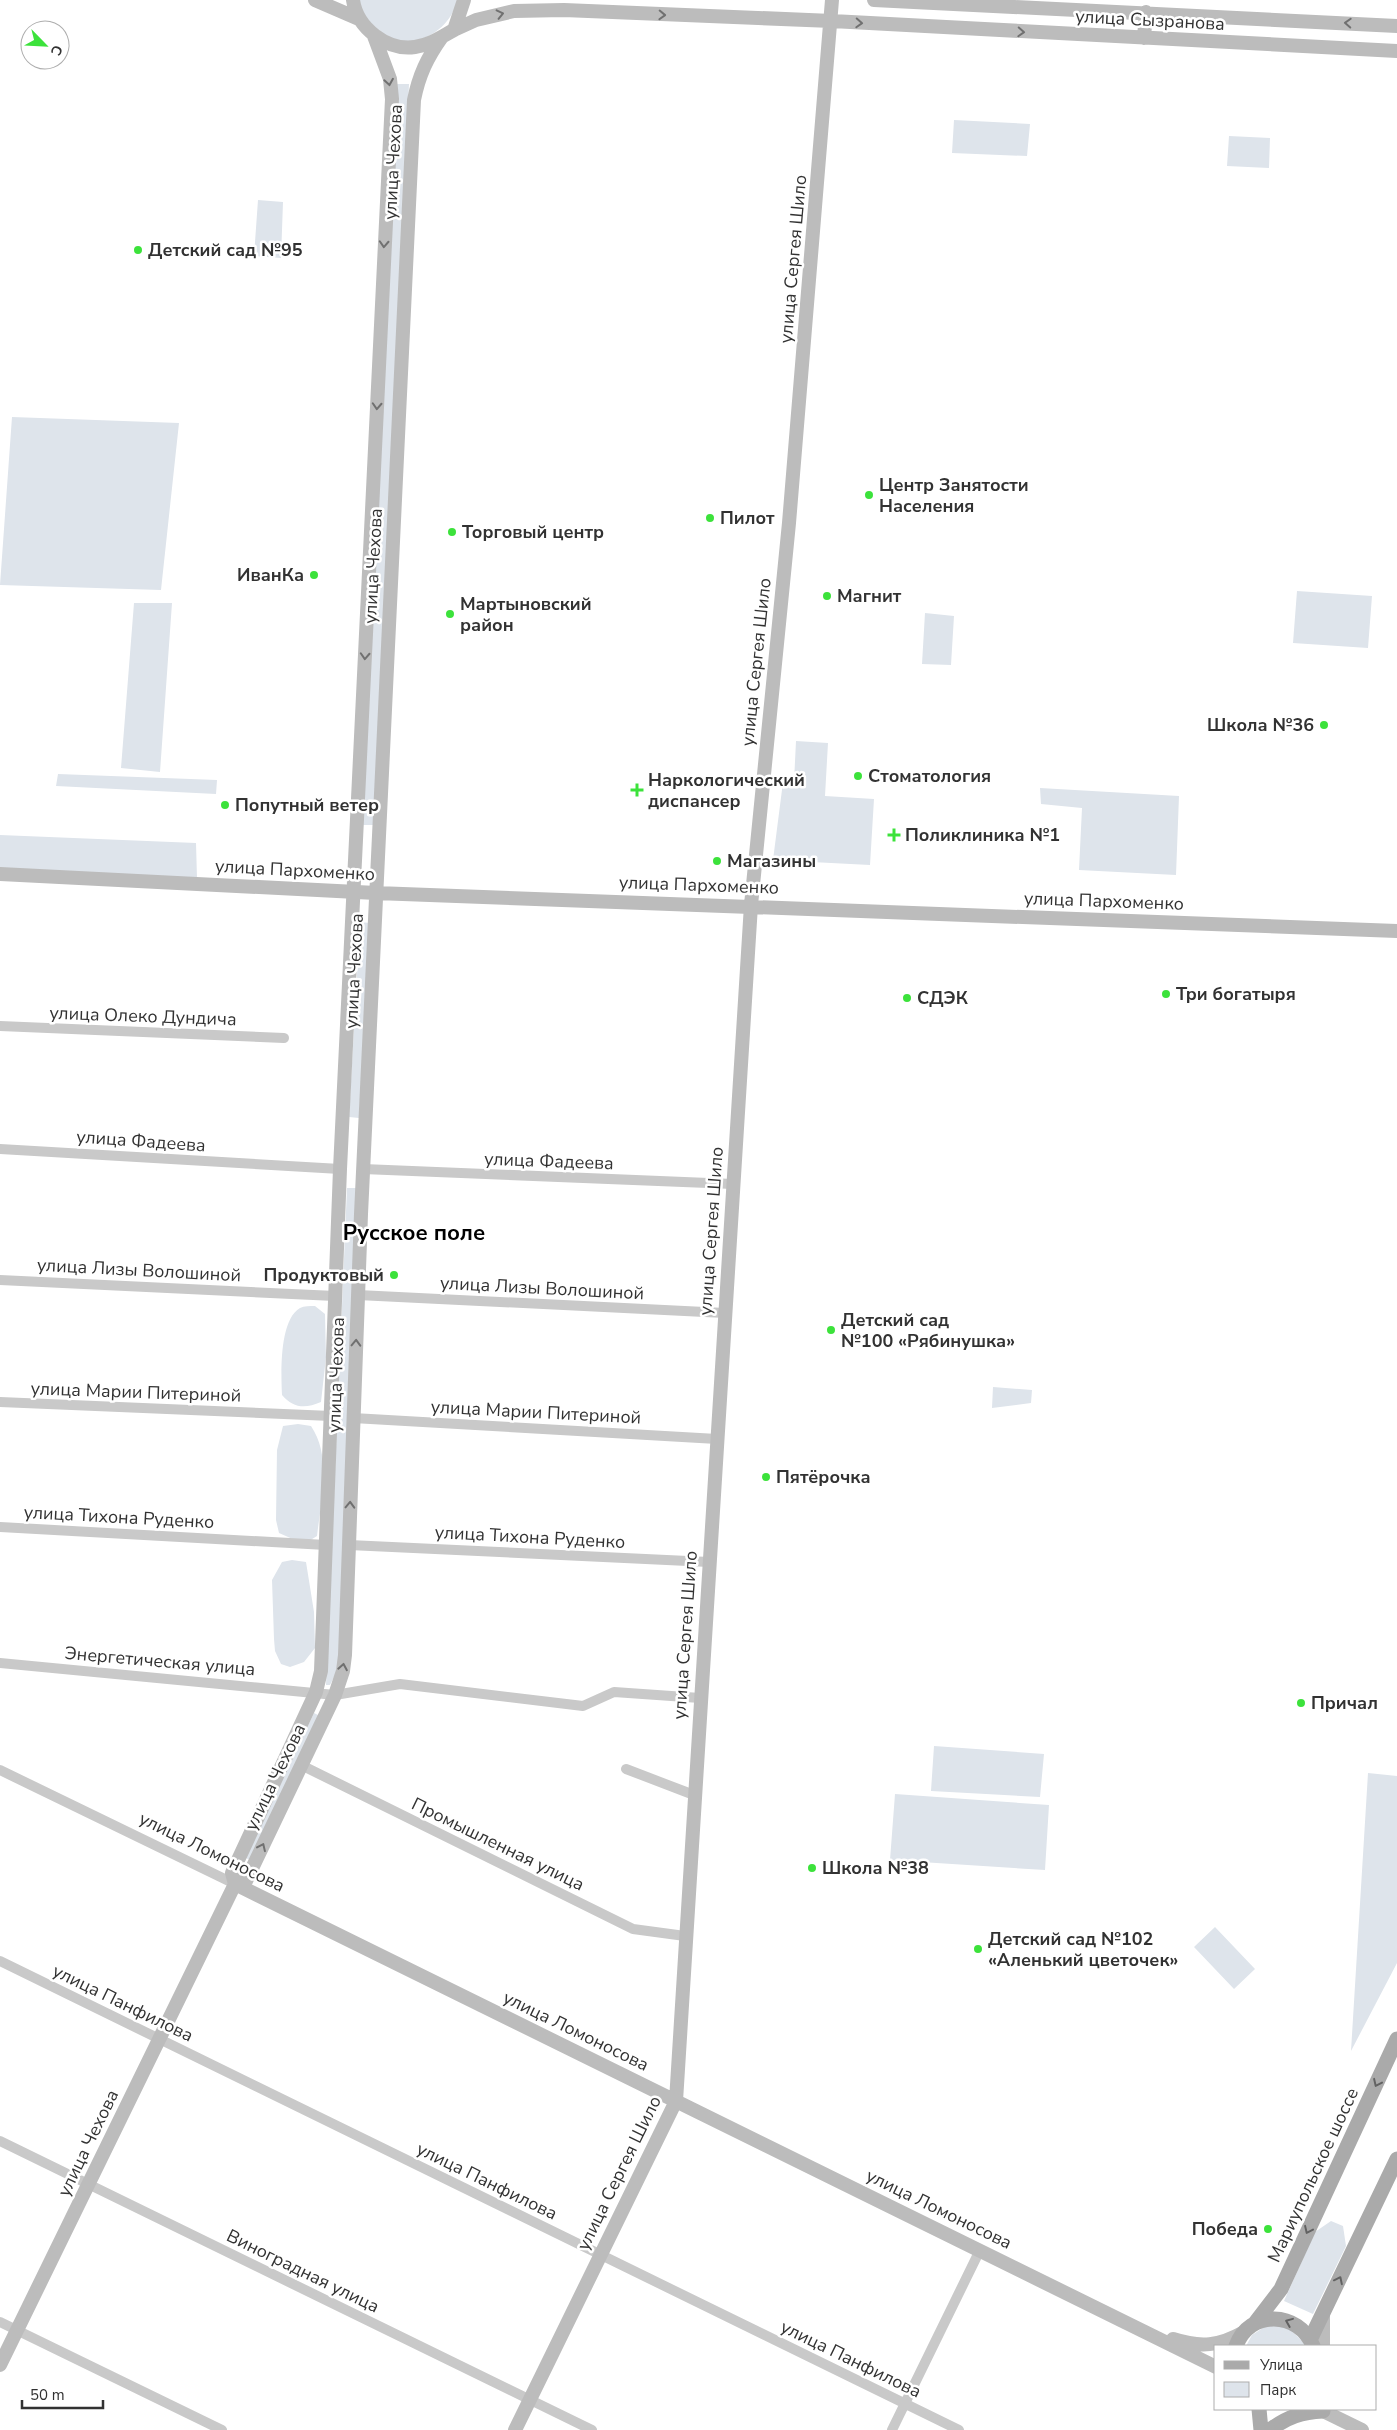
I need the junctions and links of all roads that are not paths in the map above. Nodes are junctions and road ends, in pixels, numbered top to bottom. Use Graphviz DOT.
graph roads {
  1 [pos="315,0"];
  2 [pos="353,0"];
  3 [pos="464,0"];
  4 [pos="832,0"];
  5 [pos="874,0"];
  6 [pos="1146,12"];
  7 [pos="359,19"];
  8 [pos="832,22"];
  9 [pos="1397,26"];
  10 [pos="448,33"];
  11 [pos="374,36"];
  12 [pos="1144,38"];
  13 [pos="1397,51"];
  14 [pos="0,874"];
  15 [pos="354,891"];
  16 [pos="376,893"];
  17 [pos="751,906"];
  18 [pos="1397,931"];
  19 [pos="0,1026"];
  20 [pos="284,1038"];
  21 [pos="0,1149"];
  22 [pos="340,1169"];
  23 [pos="363,1169"];
  24 [pos="733,1184"];
  25 [pos="0,1280"];
  26 [pos="358,1295"];
  27 [pos="335,1296"];
  28 [pos="725,1313"];
  29 [pos="0,1402"];
  30 [pos="331,1416"];
  31 [pos="353,1418"];
  32 [pos="717,1439"];
  33 [pos="0,1527"];
  34 [pos="326,1545"];
  35 [pos="349,1545"];
  36 [pos="709,1562"];
  37 [pos="0,1663"];
  38 [pos="316,1692"];
  39 [pos="335,1695"];
  40 [pos="700,1698"];
  41 [pos="301,1764"];
  42 [pos="626,1769"];
  43 [pos="0,1770"];
  44 [pos="694,1795"];
  45 [pos="235,1884"];
  46 [pos="685,1936"];
  47 [pos="0,1961"];
  48 [pos="1397,2039"];
  49 [pos="160,2040"];
  50 [pos="676,2101"];
  51 [pos="0,2142"];
  52 [pos="1397,2159"];
  53 [pos="89,2185"];
  54 [pos="980,2250"];
  55 [pos="600,2255"];
  56 [pos="0,2322"];
  57 [pos="1135,2326"];
  58 [pos="1250,2328"];
  59 [pos="17,2330"];
  60 [pos="1315,2344"];
  61 [pos="1237,2345"];
  62 [pos="0,2365"];
  63 [pos="1214,2366"];
  64 [pos="530,2400"];
  65 [pos="905,2404"];
  66 [pos="1259,2410"];
  67 [pos="1280,2410"];
  68 [pos="1329,2412"];
  69 [pos="222,2430"];
  70 [pos="515,2430"];
  71 [pos="592,2430"];
  72 [pos="892,2430"];
  73 [pos="959,2430"];
  74 [pos="1261,2430"];
  75 [pos="1270,2430"];
  76 [pos="1362,2430"];
  1 -- 7 [label="main road"];
  2 -- 7 [label="main road"];
  3 -- 10 [label="main road, улица Чехова"];
  4 -- 8 [label="main road, улица Сергея Шило"];
  5 -- 6 [label="main road, улица Сызранова"];
  9 -- 6 [label="main road, улица Сызранова, one-way"];
  6 -- 12 [label="main road"];
  7 -- 11 [label="main road"];
  10 -- 8 [label="main road, улица Сызранова, one-way"];
  8 -- 12 [label="main road, улица Сызранова, one-way"];
  8 -- 17 [label="main road, улица Сергея Шило"];
  10 -- 11 [label="main road, улица Сызранова"];
  10 -- 16 [label="main road, улица Чехова"];
  11 -- 15 [label="main road, улица Чехова, one-way"];
  12 -- 13 [label="main road, улица Сызранова"];
  14 -- 15 [label="main road, улица Пархоменко"];
  15 -- 16 [label="main road, улица Пархоменко"];
  15 -- 22 [label="main road, улица Чехова"];
  16 -- 17 [label="main road, улица Пархоменко"];
  16 -- 23 [label="main road, улица Чехова"];
  17 -- 18 [label="main road, улица Пархоменко"];
  17 -- 24 [label="main road, улица Сергея Шило"];
  19 -- 20 [label="street, улица Олеко Дундича"];
  21 -- 22 [label="street, улица Фадеева"];
  22 -- 23 [label="main road"];
  22 -- 27 [label="main road, улица Чехова"];
  23 -- 24 [label="street, улица Фадеева"];
  23 -- 26 [label="main road, улица Чехова"];
  24 -- 28 [label="main road, улица Сергея Шило"];
  25 -- 27 [label="street, улица Лизы Волошиной"];
  26 -- 28 [label="street, улица Лизы Волошиной"];
  31 -- 26 [label="main road, улица Чехова, one-way"];
  27 -- 30 [label="main road, улица Чехова"];
  28 -- 32 [label="main road, улица Сергея Шило"];
  29 -- 30 [label="street, улица Марии Питериной"];
  30 -- 34 [label="main road, улица Чехова"];
  31 -- 32 [label="street, улица Марии Питериной"];
  35 -- 31 [label="main road, улица Чехова, one-way"];
  32 -- 36 [label="main road, улица Сергея Шило"];
  33 -- 34 [label="street, улица Тихона Руденко"];
  34 -- 38 [label="main road, улица Чехова"];
  35 -- 36 [label="street, улица Тихона Руденко"];
  39 -- 35 [label="main road, улица Чехова, one-way"];
  36 -- 40 [label="main road, улица Сергея Шило"];
  37 -- 38 [label="street, Энергетическая улица"];
  38 -- 39 [label="street, Энергетическая улица"];
  38 -- 45 [label="main road, улица Чехова"];
  39 -- 40 [label="street"];
  39 -- 41 [label="main road, улица Чехова"];
  40 -- 44 [label="main road, улица Сергея Шило"];
  45 -- 41 [label="main road, улица Чехова, one-way"];
  41 -- 46 [label="street, Промышленная улица"];
  42 -- 44 [label="street"];
  43 -- 45 [label="street, улица Ломоносова"];
  44 -- 46 [label="main road, улица Сергея Шило"];
  45 -- 49 [label="main road, улица Чехова"];
  45 -- 50 [label="main road, улица Ломоносова"];
  46 -- 50 [label="main road, улица Сергея Шило"];
  47 -- 49 [label="street, улица Панфилова"];
  48 -- 58 [label="main road, Мариупольское шоссе, one-way"];
  49 -- 53 [label="main road, улица Чехова"];
  49 -- 55 [label="street, улица Панфилова"];
  50 -- 54 [label="main road, улица Ломоносова"];
  50 -- 55 [label="main road, улица Сергея Шило"];
  51 -- 53 [label="street, Виноградная улица"];
  60 -- 52 [label="main road, one-way"];
  53 -- 59 [label="main road, улица Чехова"];
  53 -- 64 [label="street, Виноградная улица"];
  54 -- 57 [label="main road, улица Ломоносова"];
  54 -- 65 [label="street"];
  55 -- 64 [label="main road, улица Сергея Шило"];
  55 -- 65 [label="street, улица Панфилова"];
  56 -- 59 [label="street"];
  57 -- 58 [label="main road, улица Ломоносова"];
  57 -- 63 [label="main road, улица Ломоносова"];
  60 -- 58 [label="main road, one-way"];
  58 -- 61 [label="main road, Мариупольское шоссе"];
  59 -- 62 [label="main road, улица Чехова"];
  59 -- 69 [label="street"];
  64 -- 70 [label="main road, улица Сергея Шило"];
  64 -- 71 [label="street, Виноградная улица"];
  65 -- 72 [label="street"];
  65 -- 73 [label="street, улица Панфилова"];
  66 -- 74 [label="main road"];
  67 -- 75 [label="main road"];
  68 -- 75 [label="main road"];
  68 -- 76 [label="main road"];
}
